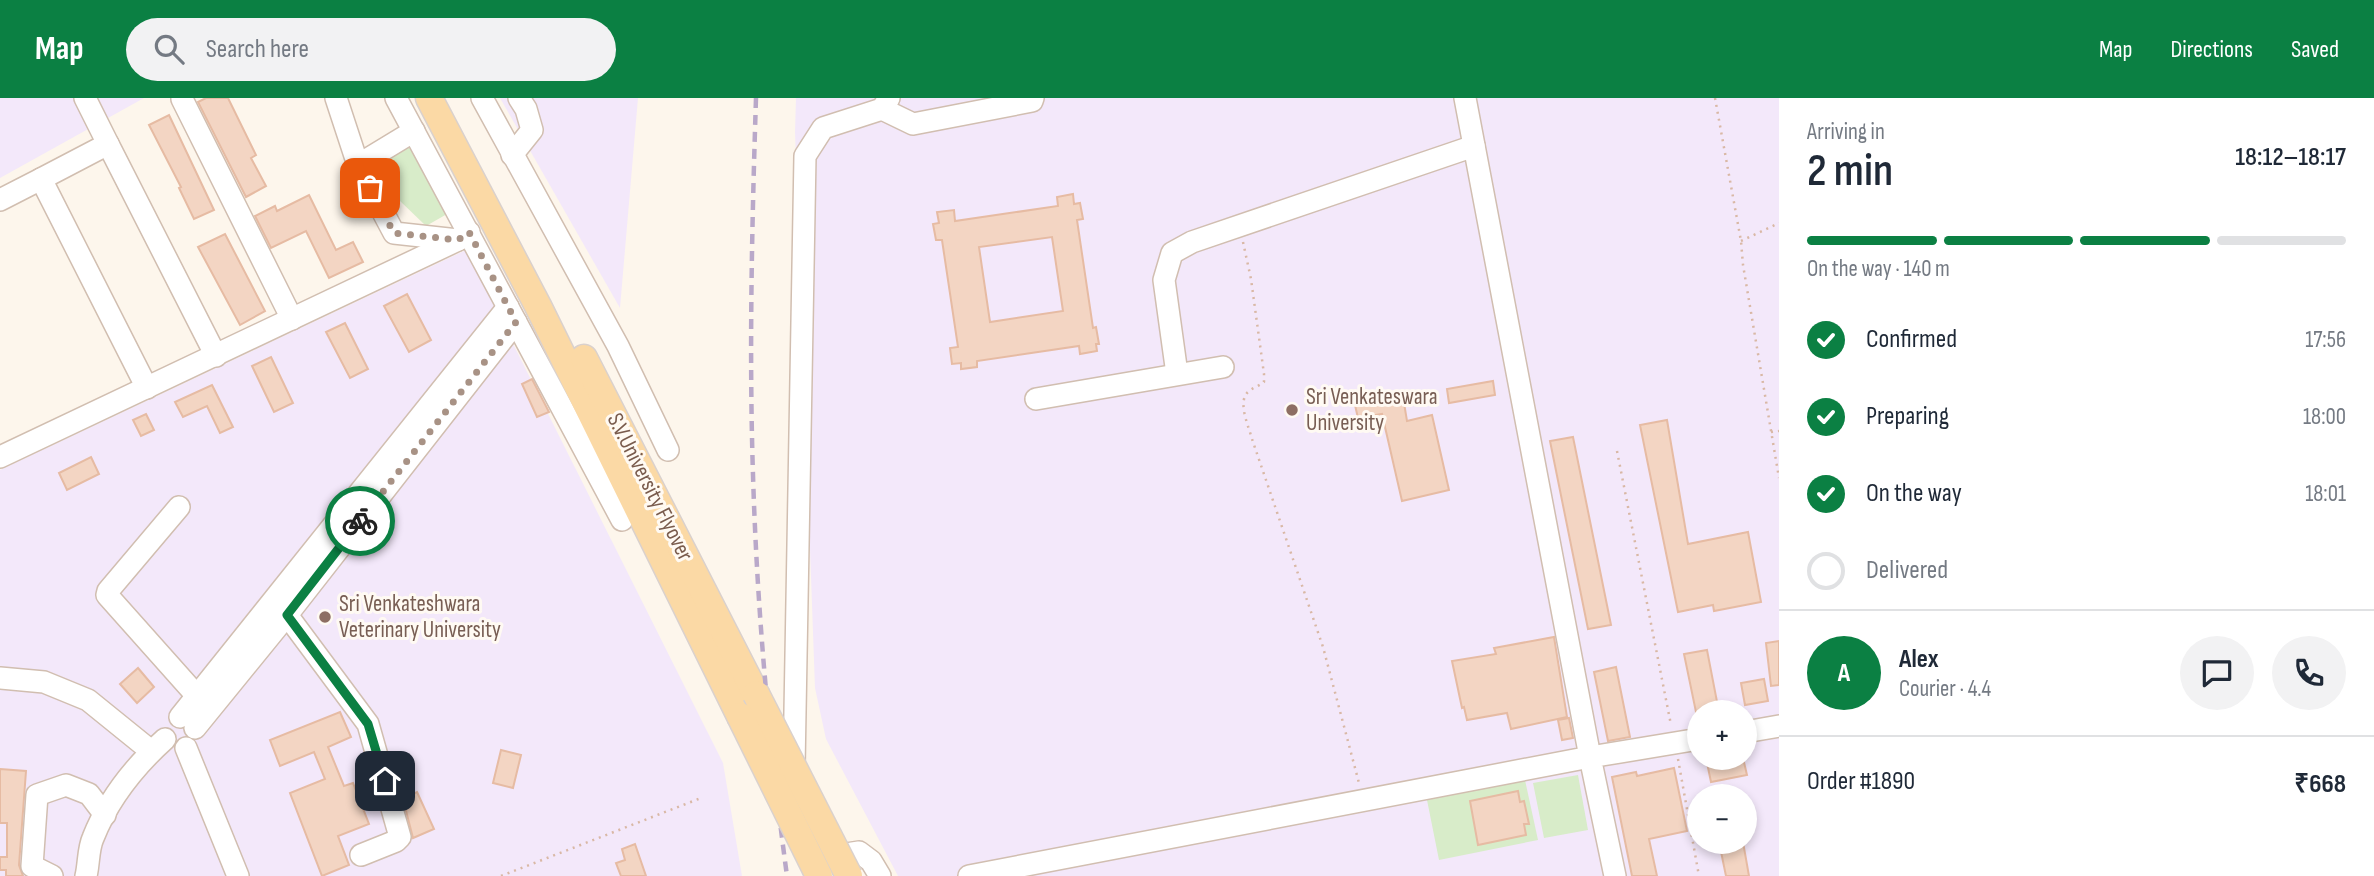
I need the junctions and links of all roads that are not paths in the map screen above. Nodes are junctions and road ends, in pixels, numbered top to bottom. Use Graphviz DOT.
graph roads {
  1 [pos="85,98"];
  2 [pos="336,98"];
  3 [pos="396,98"];
  4 [pos="429,98"];
  5 [pos="450,98"];
  6 [pos="482,98"];
  7 [pos="519,98"];
  8 [pos="1033,98"];
  9 [pos="1465,98"];
  10 [pos="182,99"];
  11 [pos="885,104"];
  12 [pos="414,131"];
  13 [pos="108,144"];
  14 [pos="1474,146"];
  15 [pos="512,155"];
  16 [pos="358,165"];
  17 [pos="41,179"];
  18 [pos="0,200"];
  19 [pos="464,236"];
  20 [pos="512,314"];
  21 [pos="292,319"];
  22 [pos="216,356"];
  23 [pos="1223,367"];
  24 [pos="1177,374"];
  25 [pos="148,388"];
  26 [pos="1036,399"];
  27 [pos="668,450"];
  28 [pos="0,457"];
  29 [pos="179,507"];
  30 [pos="622,520"];
  31 [pos="287,615"];
  32 [pos="0,678"];
  33 [pos="197,696"];
  34 [pos="188,722"];
  35 [pos="1779,726"];
  36 [pos="1757,730"];
  37 [pos="1687,741"];
  38 [pos="158,745"];
  39 [pos="186,748"];
  40 [pos="1590,757"];
  41 [pos="105,814"];
  42 [pos="361,855"];
  43 [pos="86,875"];
  44 [pos="52,876"];
  45 [pos="239,876"];
  46 [pos="818,876"];
  47 [pos="849,876"];
  48 [pos="880,876"];
  49 [pos="969,876"];
  50 [pos="1615,876"];
  1 -- 13 [label="street"];
  2 -- 16 [label="street"];
  3 -- 12 [label="street"];
  4 -- 46 [label="main road, S.V.University Flyover, bridge"];
  5 -- 47 [label="main road, S.V.University Flyover, bridge"];
  6 -- 15 [label="street"];
  7 -- 15 [label="street"];
  8 -- 11 [label="street"];
  9 -- 14 [label="street"];
  10 -- 21 [label="street"];
  11 -- 46 [label="street"];
  12 -- 16 [label="street"];
  12 -- 19 [label="street"];
  13 -- 17 [label="street"];
  13 -- 22 [label="street"];
  14 -- 24 [label="street"];
  14 -- 40 [label="street"];
  15 -- 27 [label="street"];
  16 -- 19 [label="street"];
  17 -- 18 [label="street"];
  17 -- 25 [label="street"];
  19 -- 20 [label="street"];
  19 -- 21 [label="street"];
  20 -- 30 [label="street"];
  20 -- 31 [label="street"];
  20 -- 33 [label="street"];
  21 -- 22 [label="street"];
  22 -- 25 [label="street"];
  23 -- 24 [label="street"];
  24 -- 26 [label="street"];
  25 -- 28 [label="street"];
  29 -- 33 [label="street"];
  31 -- 34 [label="street"];
  31 -- 42 [label="street"];
  32 -- 38 [label="street"];
  33 -- 34 [label="street"];
  34 -- 38 [label="street"];
  34 -- 39 [label="street"];
  35 -- 36 [label="street"];
  37 -- 40 [label="street"];
  38 -- 39 [label="street"];
  38 -- 41 [label="street"];
  39 -- 45 [label="street"];
  40 -- 49 [label="street"];
  40 -- 50 [label="street"];
  41 -- 43 [label="street"];
  41 -- 44 [label="street"];
  46 -- 48 [label="street"];
}
